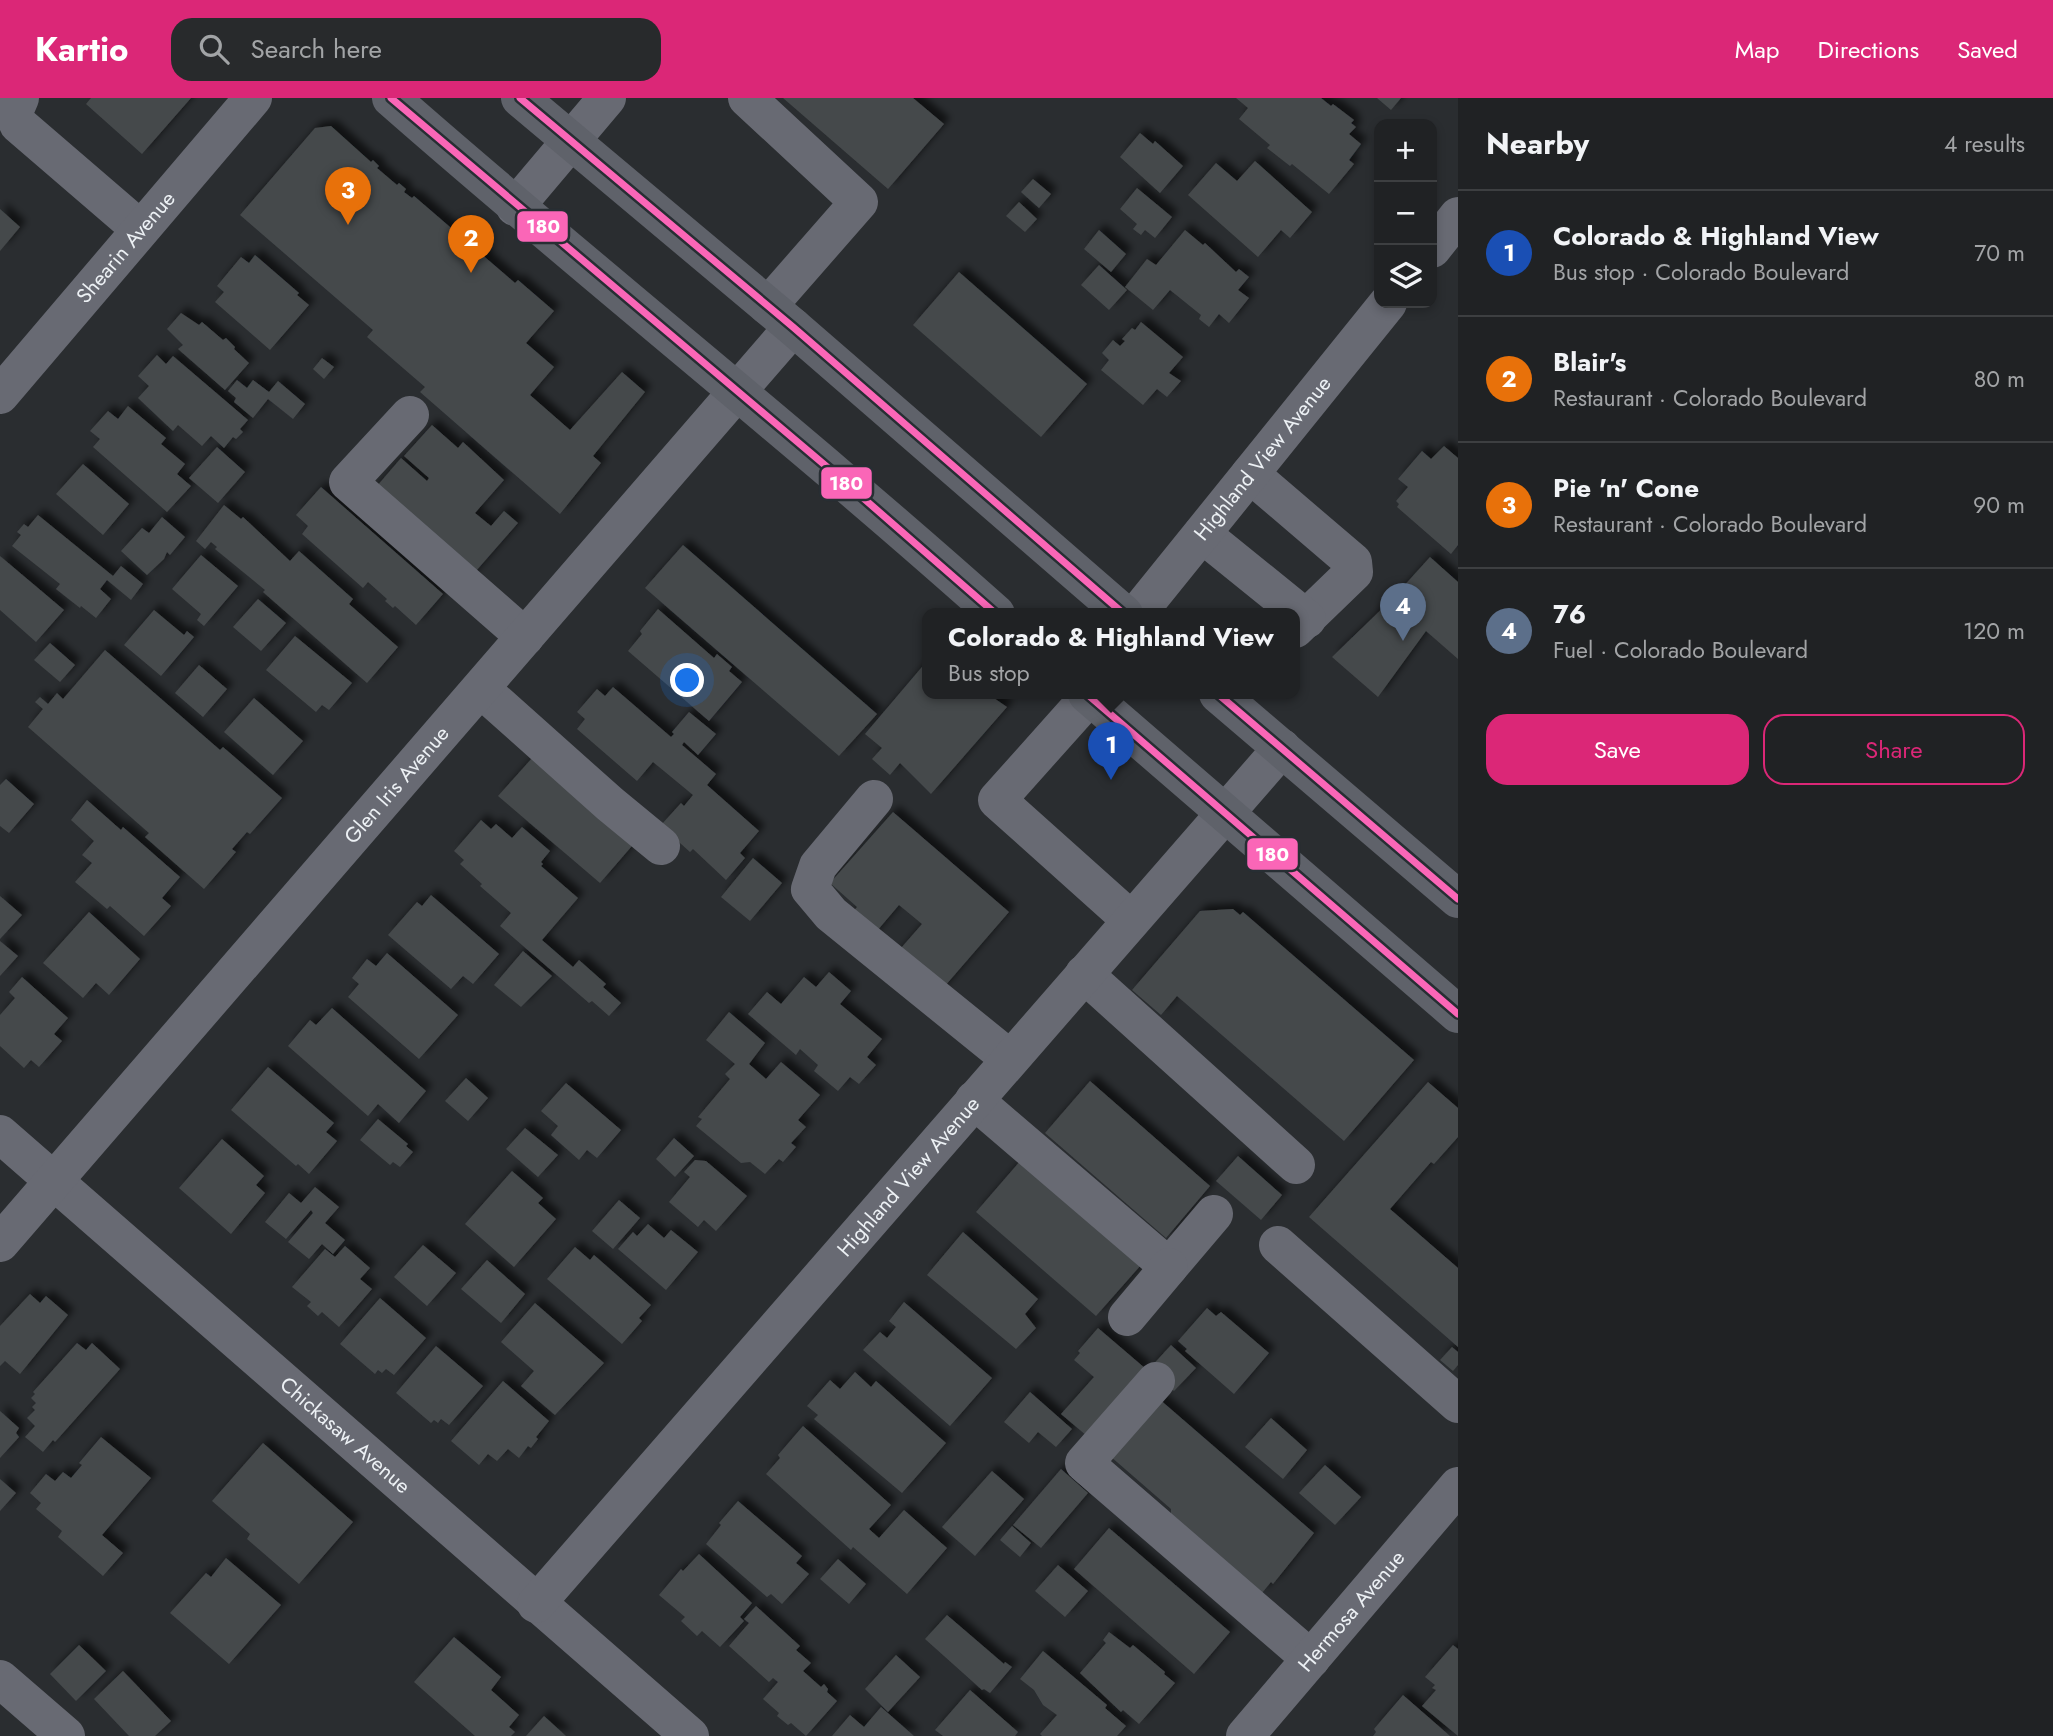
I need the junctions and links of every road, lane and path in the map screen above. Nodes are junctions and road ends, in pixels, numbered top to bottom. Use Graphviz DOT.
graph roads {
  1 [pos="20,98"];
  2 [pos="253,98"];
  3 [pos="391,98"];
  4 [pos="520,98"];
  5 [pos="607,98"];
  6 [pos="747,98"];
  7 [pos="570,142"];
  8 [pos="515,207"];
  9 [pos="1458,216"];
  10 [pos="140,229"];
  11 [pos="1435,245"];
  12 [pos="1384,308"];
  13 [pos="781,316"];
  14 [pos="737,391"];
  15 [pos="0,395"];
  16 [pos="410,415"];
  17 [pos="1250,474"];
  18 [pos="1202,534"];
  19 [pos="989,608"];
  20 [pos="1117,608"];
  21 [pos="1142,608"];
  22 [pos="1283,608"];
  23 [pos="1301,624"];
  24 [pos="525,637"];
  25 [pos="481,689"];
  26 [pos="1085,699"];
  27 [pos="1093,699"];
  28 [pos="1224,699"];
  29 [pos="1282,748"];
  30 [pos="874,799"];
  31 [pos="1223,814"];
  32 [pos="661,846"];
  33 [pos="1458,899"];
  34 [pos="1131,920"];
  35 [pos="1084,974"];
  36 [pos="1458,1014"];
  37 [pos="1010,1059"];
  38 [pos="974,1101"];
  39 [pos="0,1134"];
  40 [pos="1296,1165"];
  41 [pos="54,1181"];
  42 [pos="1214,1214"];
  43 [pos="0,1243"];
  44 [pos="1278,1245"];
  45 [pos="1169,1268"];
  46 [pos="1127,1317"];
  47 [pos="1156,1381"];
  48 [pos="1458,1404"];
  49 [pos="1458,1486"];
  50 [pos="536,1604"];
  51 [pos="1311,1659"];
  52 [pos="0,1679"];
  53 [pos="66,1736"];
  54 [pos="690,1736"];
  55 [pos="1245,1736"];
  1 -- 10 [label="street"];
  2 -- 10 [label="street, Shearin Avenue"];
  3 -- 8 [label="main road"];
  4 -- 7 [label="main road"];
  5 -- 7 [label="street"];
  6 -- 13 [label="street, Glen Iris Avenue"];
  7 -- 8 [label="street"];
  7 -- 13 [label="main road"];
  8 -- 14 [label="main road"];
  9 -- 11 [label="street"];
  10 -- 15 [label="street, Shearin Avenue"];
  12 -- 17 [label="street, Highland View Avenue"];
  13 -- 14 [label="street, Glen Iris Avenue"];
  13 -- 20 [label="main road"];
  14 -- 19 [label="main road"];
  14 -- 24 [label="street, Glen Iris Avenue"];
  16 -- 24 [label="street"];
  17 -- 18 [label="street, Highland View Avenue"];
  17 -- 23 [label="street"];
  18 -- 21 [label="street, Highland View Avenue"];
  18 -- 22 [label="street"];
  24 -- 25 [label="street, Glen Iris Avenue"];
  25 -- 32 [label="street"];
  25 -- 41 [label="street, Glen Iris Avenue"];
  26 -- 34 [label="street"];
  27 -- 31 [label="main road"];
  28 -- 29 [label="main road"];
  29 -- 31 [label="street, Highland View Avenue"];
  29 -- 33 [label="main road"];
  30 -- 37 [label="street"];
  31 -- 34 [label="street, Highland View Avenue"];
  31 -- 36 [label="main road"];
  34 -- 35 [label="street, Highland View Avenue"];
  35 -- 37 [label="street, Highland View Avenue"];
  35 -- 40 [label="street"];
  37 -- 38 [label="street, Highland View Avenue"];
  38 -- 45 [label="street"];
  38 -- 50 [label="street, Highland View Avenue"];
  39 -- 41 [label="street, Chickasaw Avenue"];
  41 -- 43 [label="street, Glen Iris Avenue"];
  41 -- 50 [label="street, Chickasaw Avenue"];
  42 -- 45 [label="street"];
  44 -- 48 [label="street"];
  45 -- 46 [label="street"];
  47 -- 51 [label="street"];
  49 -- 51 [label="street, Hermosa Avenue"];
  50 -- 54 [label="street, Chickasaw Avenue"];
  51 -- 55 [label="street, Hermosa Avenue"];
  52 -- 53 [label="street"];
}
